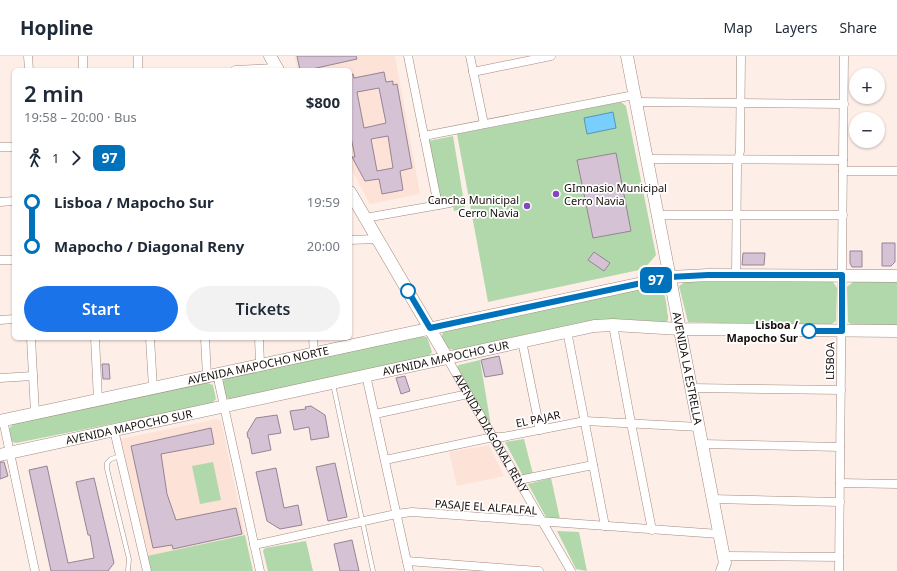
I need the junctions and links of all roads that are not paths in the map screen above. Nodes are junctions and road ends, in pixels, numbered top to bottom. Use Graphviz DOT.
graph roads {
  1 [pos="28,56"];
  2 [pos="82,56"];
  3 [pos="138,56"];
  4 [pos="270,56"];
  5 [pos="408,56"];
  6 [pos="470,56"];
  7 [pos="551,56"];
  8 [pos="627,56"];
  9 [pos="741,56"];
  10 [pos="844,56"];
  11 [pos="29,68"];
  12 [pos="83,68"];
  13 [pos="138,68"];
  14 [pos="274,68"];
  15 [pos="473,72"];
  16 [pos="635,98"];
  17 [pos="740,103"];
  18 [pos="844,104"];
  19 [pos="484,124"];
  20 [pos="424,136"];
  21 [pos="0,147"];
  22 [pos="12,147"];
  23 [pos="647,159"];
  24 [pos="738,159"];
  25 [pos="843,160"];
  26 [pos="843,170"];
  27 [pos="897,171"];
  28 [pos="352,195"];
  29 [pos="12,201"];
  30 [pos="0,202"];
  31 [pos="450,203"];
  32 [pos="438,205"];
  33 [pos="658,215"];
  34 [pos="737,215"];
  35 [pos="843,216"];
  36 [pos="365,218"];
  37 [pos="377,239"];
  38 [pos="352,240"];
  39 [pos="0,260"];
  40 [pos="12,260"];
  41 [pos="736,275"];
  42 [pos="842,275"];
  43 [pos="897,276"];
  44 [pos="670,277"];
  45 [pos="12,319"];
  46 [pos="0,320"];
  47 [pos="613,325"];
  48 [pos="430,328"];
  49 [pos="680,329"];
  50 [pos="567,331"];
  51 [pos="842,331"];
  52 [pos="897,331"];
  53 [pos="31,340"];
  54 [pos="95,340"];
  55 [pos="150,340"];
  56 [pos="205,340"];
  57 [pos="259,340"];
  58 [pos="313,340"];
  59 [pos="522,341"];
  60 [pos="314,353"];
  61 [pos="447,358"];
  62 [pos="260,364"];
  63 [pos="212,375"];
  64 [pos="366,375"];
  65 [pos="33,376"];
  66 [pos="0,378"];
  67 [pos="333,382"];
  68 [pos="152,388"];
  69 [pos="691,388"];
  70 [pos="841,390"];
  71 [pos="468,394"];
  72 [pos="98,400"];
  73 [pos="224,406"];
  74 [pos="35,413"];
  75 [pos="375,414"];
  76 [pos="1,420"];
  77 [pos="585,421"];
  78 [pos="631,423"];
  79 [pos="699,427"];
  80 [pos="114,430"];
  81 [pos="540,430"];
  82 [pos="493,437"];
  83 [pos="702,444"];
  84 [pos="840,448"];
  85 [pos="5,454"];
  86 [pos="120,456"];
  87 [pos="385,460"];
  88 [pos="593,465"];
  89 [pos="518,480"];
  90 [pos="840,483"];
  91 [pos="897,484"];
  92 [pos="712,499"];
  93 [pos="840,502"];
  94 [pos="396,514"];
  95 [pos="362,522"];
  96 [pos="542,522"];
  97 [pos="605,526"];
  98 [pos="652,530"];
  99 [pos="719,534"];
  100 [pos="254,545"];
  101 [pos="839,557"];
  102 [pos="407,562"];
  103 [pos="725,565"];
  104 [pos="35,571"];
  105 [pos="128,571"];
  106 [pos="147,571"];
  107 [pos="260,571"];
  108 [pos="373,571"];
  109 [pos="409,571"];
  110 [pos="539,571"];
  111 [pos="571,571"];
  112 [pos="839,571"];
  1 -- 11 [label="street"];
  2 -- 12 [label="street"];
  3 -- 13 [label="street"];
  4 -- 14 [label="street"];
  5 -- 20 [label="street"];
  6 -- 15 [label="street"];
  7 -- 15 [label="street"];
  8 -- 16 [label="street, AVENIDA LA ESTRELLA"];
  9 -- 17 [label="street"];
  10 -- 18 [label="street, LISBOA"];
  15 -- 19 [label="street"];
  16 -- 17 [label="street"];
  16 -- 19 [label="street"];
  16 -- 23 [label="street, AVENIDA LA ESTRELLA"];
  17 -- 18 [label="street"];
  17 -- 24 [label="street"];
  18 -- 25 [label="street, LISBOA"];
  19 -- 20 [label="street"];
  20 -- 32 [label="street"];
  21 -- 22 [label="street"];
  23 -- 24 [label="street"];
  23 -- 33 [label="street, AVENIDA LA ESTRELLA"];
  24 -- 25 [label="street"];
  24 -- 34 [label="street"];
  25 -- 26 [label="street, LISBOA"];
  26 -- 27 [label="street"];
  26 -- 35 [label="street, LISBOA"];
  28 -- 36 [label="street, AVENIDA DIAGONAL RENY"];
  29 -- 30 [label="street"];
  31 -- 32 [label="street"];
  32 -- 36 [label="street"];
  33 -- 34 [label="street"];
  33 -- 44 [label="street, AVENIDA LA ESTRELLA"];
  34 -- 35 [label="street"];
  34 -- 41 [label="street"];
  35 -- 42 [label="street, LISBOA"];
  36 -- 37 [label="street, AVENIDA DIAGONAL RENY"];
  37 -- 38 [label="street"];
  37 -- 48 [label="street, AVENIDA DIAGONAL RENY"];
  39 -- 40 [label="street"];
  41 -- 42 [label="street, AVENIDA MAPOCHO NORTE"];
  41 -- 44 [label="street, AVENIDA MAPOCHO NORTE"];
  42 -- 43 [label="street, AVENIDA MAPOCHO NORTE"];
  42 -- 51 [label="street, LISBOA"];
  44 -- 48 [label="street, AVENIDA MAPOCHO NORTE"];
  44 -- 49 [label="street, AVENIDA LA ESTRELLA"];
  45 -- 46 [label="street"];
  47 -- 49 [label="street, AVENIDA MAPOCHO SUR"];
  47 -- 50 [label="street, AVENIDA MAPOCHO SUR"];
  47 -- 78 [label="street"];
  48 -- 60 [label="street, AVENIDA MAPOCHO NORTE"];
  48 -- 61 [label="street, AVENIDA DIAGONAL RENY"];
  49 -- 51 [label="street, AVENIDA MAPOCHO SUR"];
  49 -- 69 [label="street, AVENIDA LA ESTRELLA"];
  50 -- 59 [label="street, AVENIDA MAPOCHO SUR"];
  50 -- 77 [label="street"];
  51 -- 52 [label="street, AVENIDA MAPOCHO SUR"];
  51 -- 70 [label="street, LISBOA"];
  53 -- 65 [label="street"];
  54 -- 72 [label="street"];
  55 -- 68 [label="street"];
  56 -- 63 [label="street"];
  57 -- 62 [label="street"];
  58 -- 60 [label="street"];
  59 -- 61 [label="street, AVENIDA MAPOCHO SUR"];
  59 -- 81 [label="street"];
  60 -- 62 [label="street, AVENIDA MAPOCHO NORTE"];
  61 -- 64 [label="street, AVENIDA MAPOCHO SUR"];
  61 -- 71 [label="street, AVENIDA DIAGONAL RENY"];
  62 -- 63 [label="street, AVENIDA MAPOCHO NORTE"];
  63 -- 68 [label="street, AVENIDA MAPOCHO NORTE"];
  63 -- 73 [label="street"];
  64 -- 67 [label="street, AVENIDA MAPOCHO SUR"];
  64 -- 75 [label="street"];
  65 -- 66 [label="street"];
  65 -- 74 [label="street"];
  67 -- 73 [label="street, AVENIDA MAPOCHO SUR"];
  67 -- 95 [label="lane"];
  68 -- 72 [label="street, AVENIDA MAPOCHO NORTE"];
  69 -- 70 [label="street"];
  69 -- 79 [label="street, AVENIDA LA ESTRELLA"];
  70 -- 84 [label="street, LISBOA"];
  71 -- 75 [label="street"];
  71 -- 82 [label="street, AVENIDA DIAGONAL RENY"];
  72 -- 74 [label="street, AVENIDA MAPOCHO NORTE"];
  73 -- 80 [label="street, AVENIDA MAPOCHO SUR"];
  73 -- 100 [label="street"];
  74 -- 76 [label="street, AVENIDA MAPOCHO NORTE"];
  75 -- 87 [label="street"];
  76 -- 85 [label="street"];
  77 -- 78 [label="street, EL PAJAR"];
  77 -- 81 [label="street, EL PAJAR"];
  77 -- 88 [label="street"];
  78 -- 79 [label="street, EL PAJAR"];
  78 -- 98 [label="street"];
  79 -- 83 [label="street, AVENIDA LA ESTRELLA"];
  80 -- 85 [label="street, AVENIDA MAPOCHO SUR"];
  80 -- 86 [label="street"];
  81 -- 82 [label="street, EL PAJAR"];
  82 -- 87 [label="street, EL PAJAR"];
  82 -- 89 [label="street, AVENIDA DIAGONAL RENY"];
  83 -- 84 [label="street"];
  83 -- 92 [label="street, AVENIDA LA ESTRELLA"];
  84 -- 90 [label="street, LISBOA"];
  85 -- 104 [label="street"];
  86 -- 105 [label="lane"];
  86 -- 106 [label="street"];
  87 -- 94 [label="street"];
  88 -- 89 [label="street"];
  88 -- 97 [label="street"];
  89 -- 96 [label="street, AVENIDA DIAGONAL RENY"];
  90 -- 91 [label="street"];
  90 -- 93 [label="street, LISBOA"];
  92 -- 93 [label="street"];
  92 -- 99 [label="street, AVENIDA LA ESTRELLA"];
  93 -- 101 [label="street, LISBOA"];
  94 -- 95 [label="street, PASAJE EL ALFALFAL"];
  94 -- 96 [label="street, PASAJE EL ALFALFAL"];
  94 -- 102 [label="street"];
  95 -- 100 [label="street, PASAJE EL ALFALFAL"];
  95 -- 108 [label="lane"];
  96 -- 97 [label="street, PASAJE EL ALFALFAL"];
  96 -- 111 [label="street, AVENIDA DIAGONAL RENY"];
  97 -- 98 [label="street, PASAJE EL ALFALFAL"];
  98 -- 99 [label="street, PASAJE EL ALFALFAL"];
  99 -- 103 [label="street, AVENIDA LA ESTRELLA"];
  100 -- 107 [label="street"];
  101 -- 103 [label="street"];
  101 -- 112 [label="street, LISBOA"];
  102 -- 109 [label="street"];
  102 -- 110 [label="street"];
}
